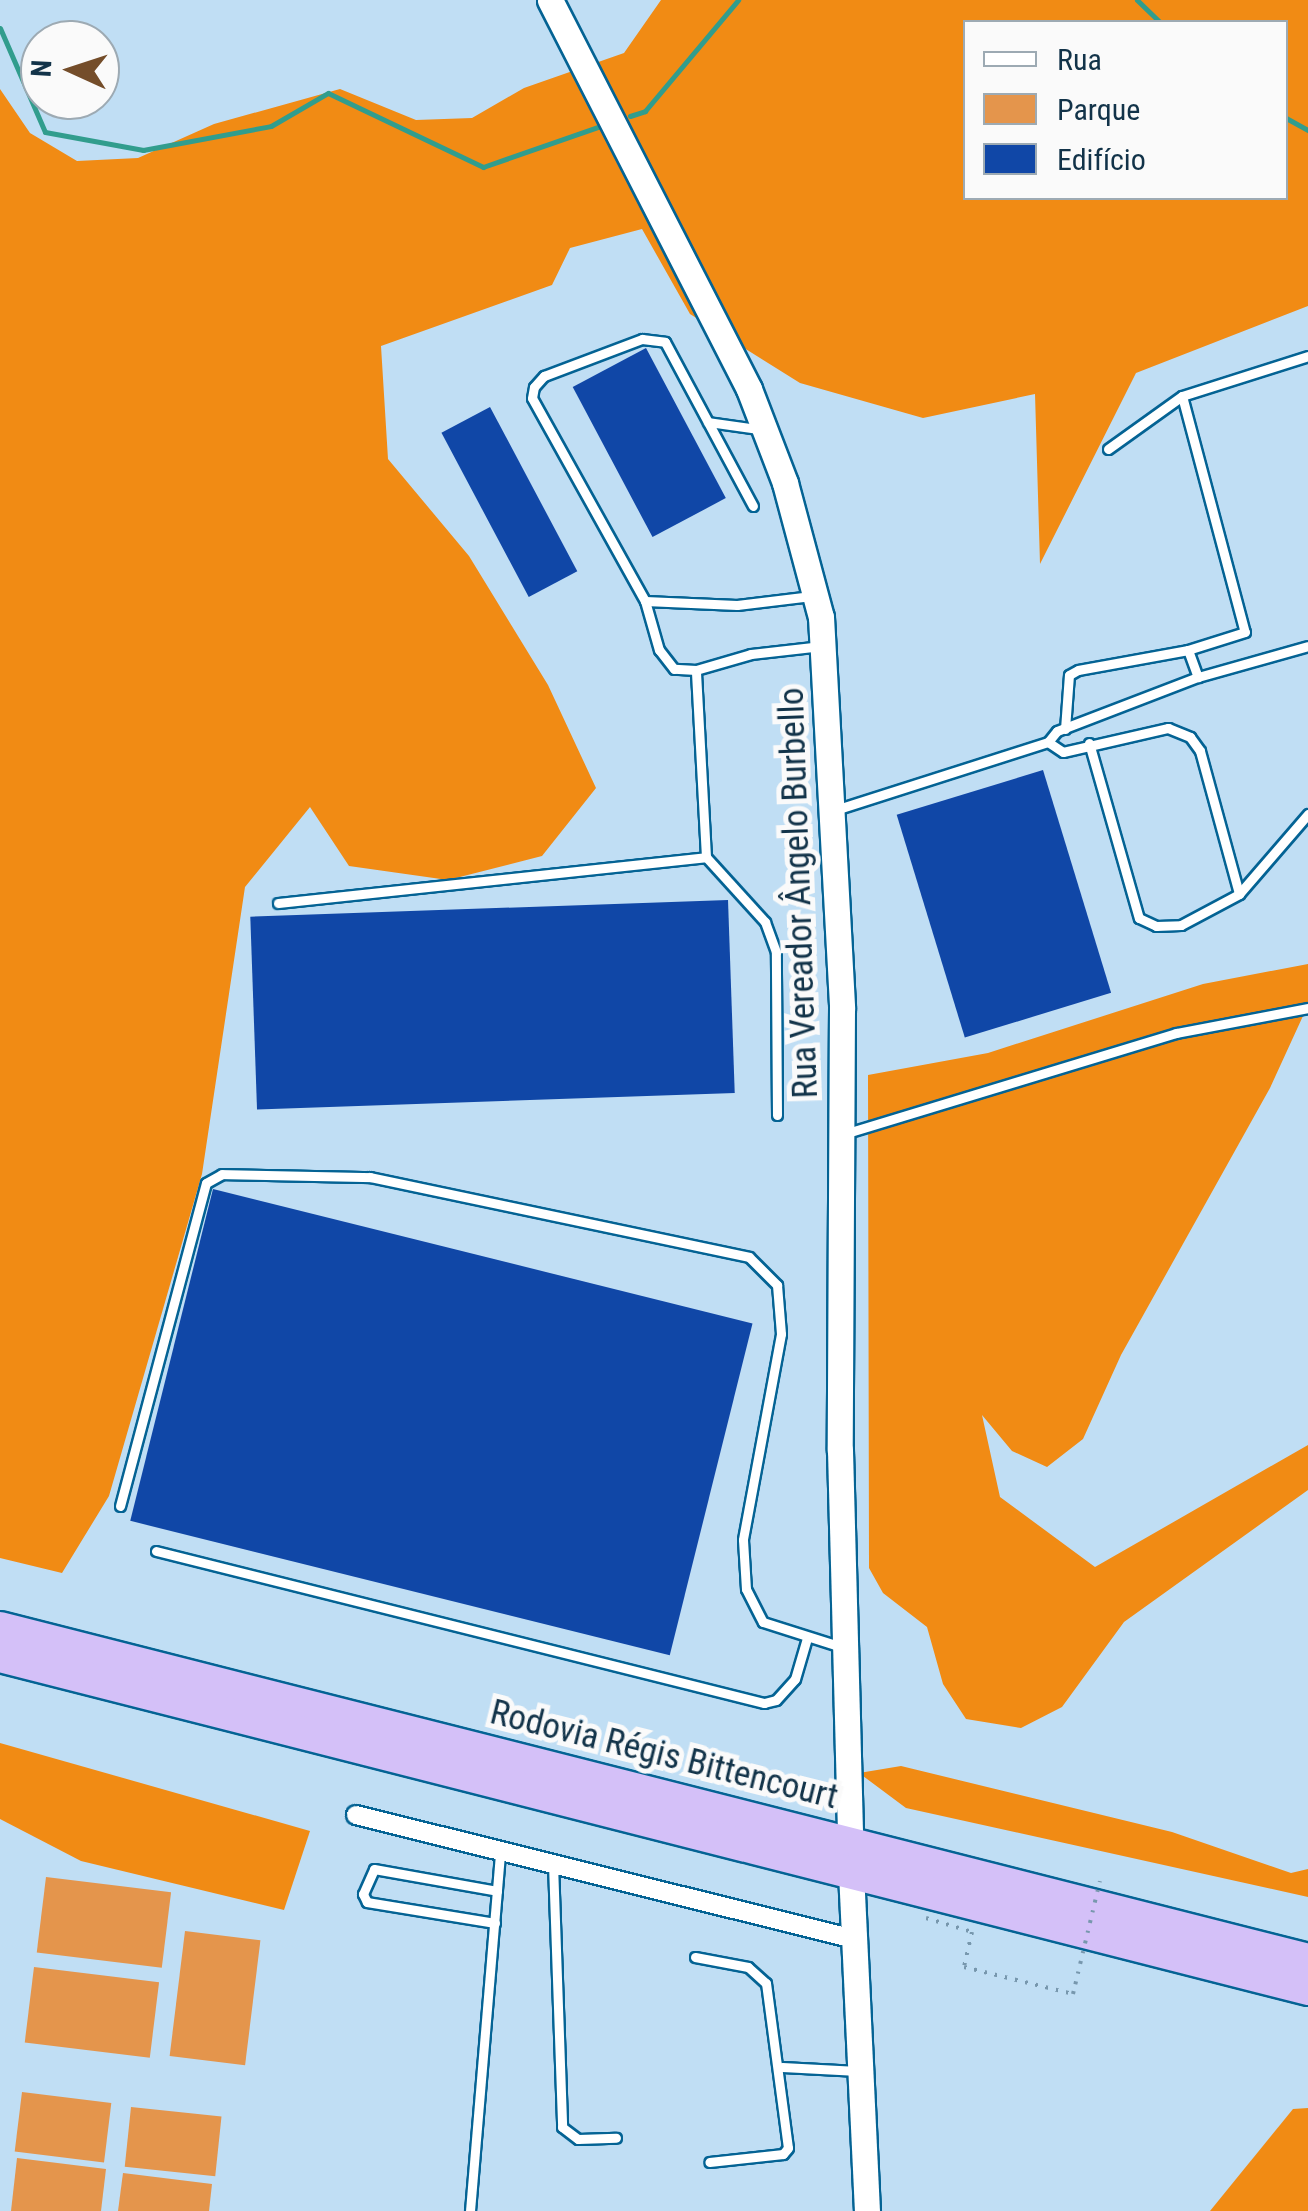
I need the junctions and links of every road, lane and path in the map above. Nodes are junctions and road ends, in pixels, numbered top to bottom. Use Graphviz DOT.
graph roads {
  1 [pos="550,0"];
  2 [pos="1308,356"];
  3 [pos="1182,396"];
  4 [pos="708,422"];
  5 [pos="766,430"];
  6 [pos="1108,449"];
  7 [pos="752,506"];
  8 [pos="816,595"];
  9 [pos="645,601"];
  10 [pos="824,646"];
  11 [pos="1308,646"];
  12 [pos="1188,650"];
  13 [pos="696,670"];
  14 [pos="1198,677"];
  15 [pos="1065,729"];
  16 [pos="1048,742"];
  17 [pos="1088,743"];
  18 [pos="835,810"];
  19 [pos="1308,814"];
  20 [pos="706,858"];
  21 [pos="1239,894"];
  22 [pos="278,904"];
  23 [pos="1308,1008"];
  24 [pos="777,1115"];
  25 [pos="842,1135"];
  26 [pos="120,1506"];
  27 [pos="156,1552"];
  28 [pos="0,1628"];
  29 [pos="807,1638"];
  30 [pos="845,1648"];
  31 [pos="0,1656"];
  32 [pos="356,1815"];
  33 [pos="500,1851"];
  34 [pos="850,1858"];
  35 [pos="553,1864"];
  36 [pos="1100,1881"];
  37 [pos="918,1890"];
  38 [pos="497,1891"];
  39 [pos="494,1924"];
  40 [pos="854,1939"];
  41 [pos="695,1957"];
  42 [pos="1308,1960"];
  43 [pos="1308,1989"];
  44 [pos="782,2067"];
  45 [pos="860,2071"];
  46 [pos="616,2138"];
  47 [pos="708,2162"];
  48 [pos="470,2211"];
  49 [pos="868,2211"];
  1 -- 5 [label="main road, Rua Vereador Ângelo Burbello"];
  2 -- 3 [label="lane"];
  3 -- 6 [label="lane"];
  3 -- 12 [label="lane"];
  4 -- 5 [label="lane"];
  4 -- 7 [label="lane"];
  4 -- 9 [label="lane"];
  5 -- 8 [label="main road, Rua Vereador Ângelo Burbello"];
  8 -- 9 [label="lane"];
  8 -- 10 [label="main road, Rua Vereador Ângelo Burbello"];
  9 -- 13 [label="lane"];
  10 -- 13 [label="lane"];
  10 -- 18 [label="main road, Rua Vereador Ângelo Burbello"];
  11 -- 14 [label="lane"];
  12 -- 14 [label="lane"];
  12 -- 15 [label="lane"];
  13 -- 20 [label="lane"];
  14 -- 15 [label="lane"];
  15 -- 16 [label="lane"];
  16 -- 17 [label="lane"];
  16 -- 18 [label="lane"];
  17 -- 21 [label="lane"];
  17 -- 21 [label="lane"];
  18 -- 25 [label="main road, Rua Vereador Ângelo Burbello"];
  19 -- 21 [label="lane"];
  20 -- 22 [label="lane"];
  20 -- 24 [label="lane"];
  23 -- 25 [label="lane"];
  25 -- 30 [label="main road, Rua Vereador Ângelo Burbello"];
  26 -- 29 [label="lane"];
  27 -- 29 [label="lane"];
  28 -- 34 [label="highway, Rodovia Régis Bittencourt"];
  29 -- 30 [label="lane"];
  30 -- 34 [label="main road, Rua Vereador Ângelo Burbello"];
  31 -- 34 [label="highway, Rodovia Régis Bittencourt"];
  32 -- 33 [label="street"];
  33 -- 35 [label="street"];
  33 -- 38 [label="lane"];
  34 -- 37 [label="highway, Rodovia Régis Bittencourt"];
  34 -- 40 [label="main road, Rua Vereador Ângelo Burbello"];
  34 -- 42 [label="highway, Rodovia Régis Bittencourt"];
  35 -- 40 [label="street"];
  35 -- 46 [label="lane"];
  36 -- 37 [label="path, bridge"];
  37 -- 43 [label="highway, Rodovia Régis Bittencourt"];
  38 -- 39 [label="lane"];
  38 -- 39 [label="lane"];
  39 -- 48 [label="lane"];
  40 -- 45 [label="main road, Rua Vereador Ângelo Burbello"];
  41 -- 44 [label="lane"];
  44 -- 45 [label="lane"];
  44 -- 47 [label="lane"];
  45 -- 49 [label="main road, Rua Vereador Ângelo Burbello"];
}
